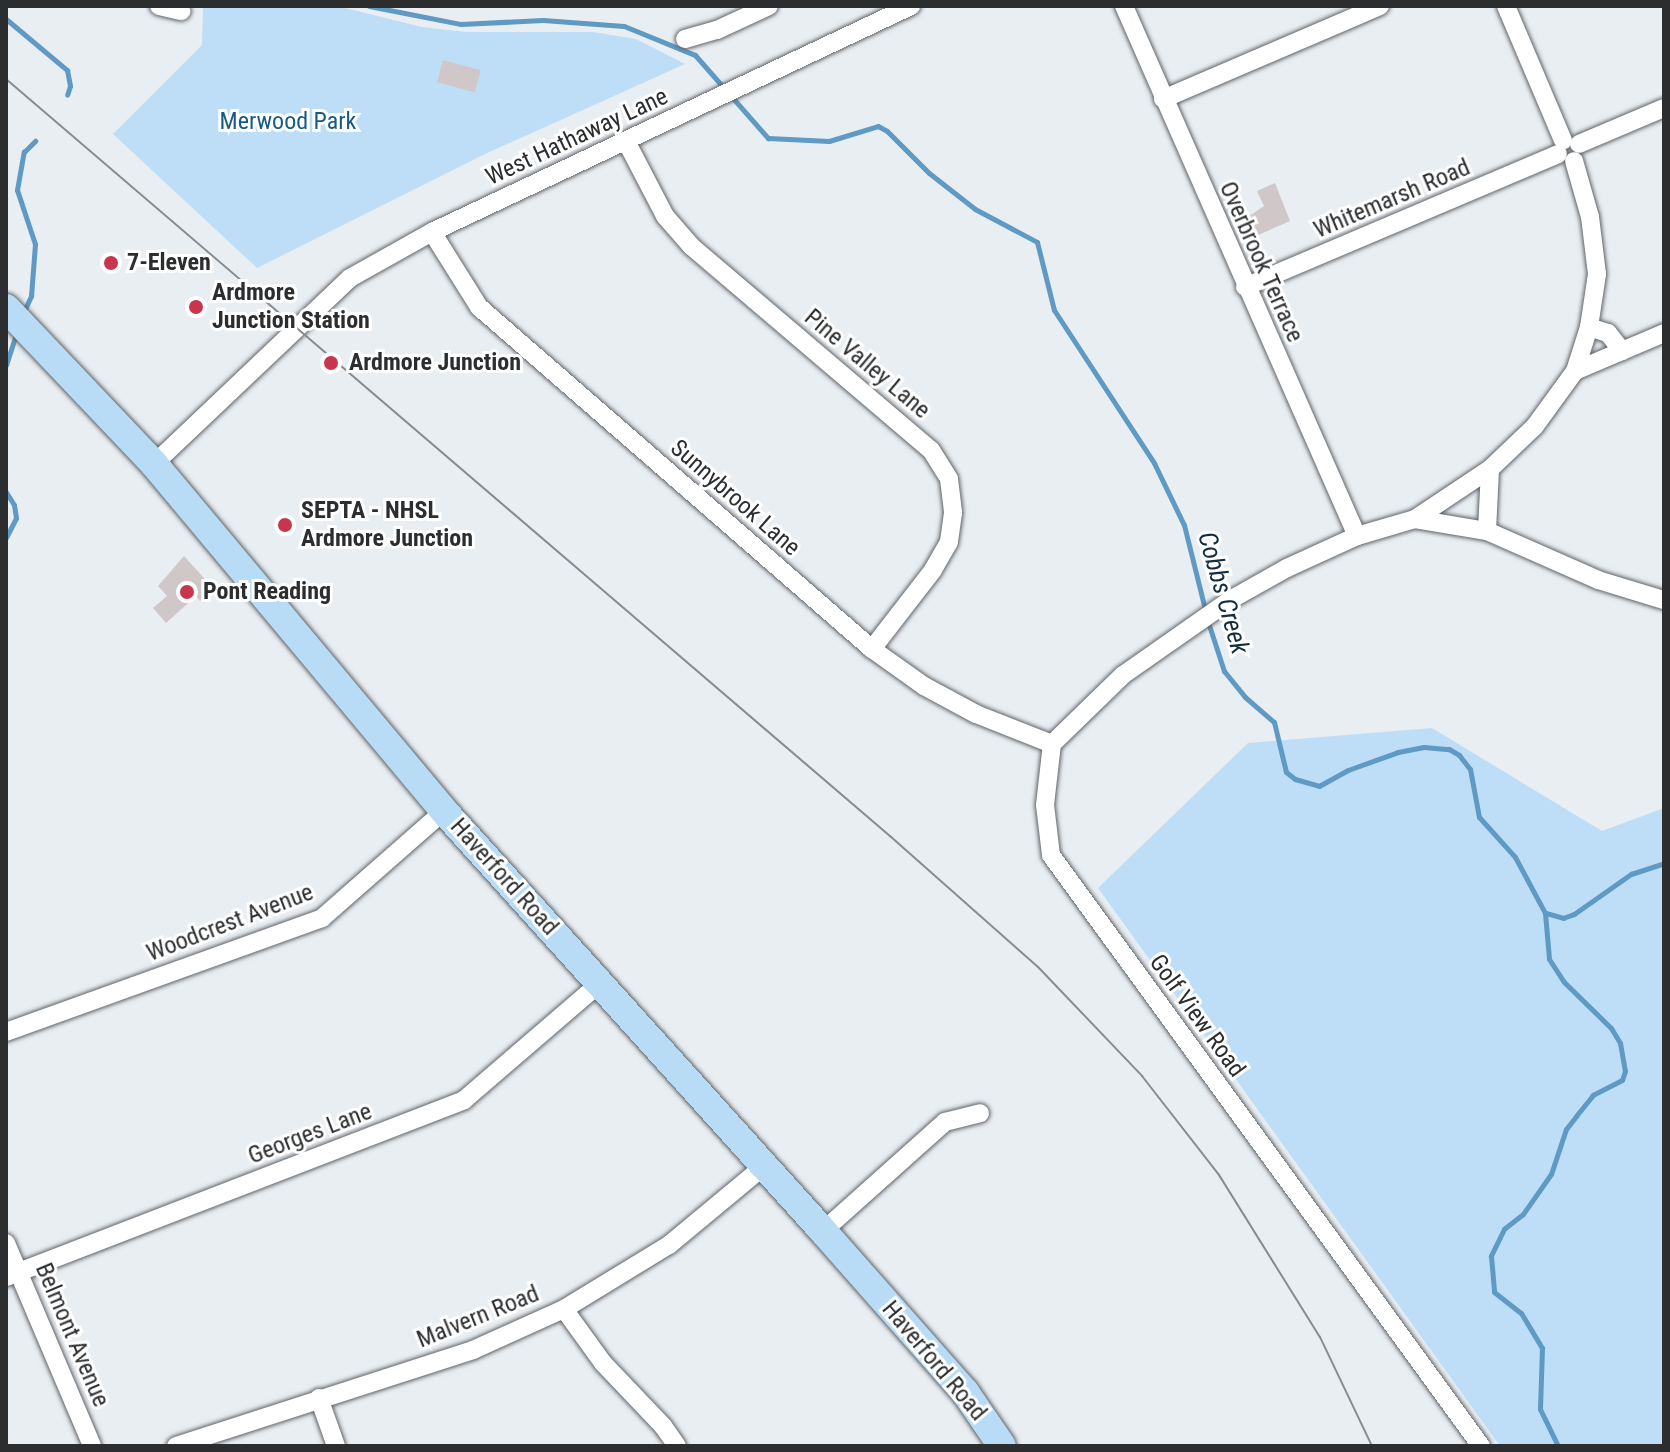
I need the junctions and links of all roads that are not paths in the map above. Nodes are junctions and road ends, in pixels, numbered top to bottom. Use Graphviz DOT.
graph roads {
  1 [pos="159,6"];
  2 [pos="769,6"];
  3 [pos="911,6"];
  4 [pos="1124,6"];
  5 [pos="1380,6"];
  6 [pos="1506,6"];
  7 [pos="181,11"];
  8 [pos="685,39"];
  9 [pos="1163,99"];
  10 [pos="1664,108"];
  11 [pos="626,141"];
  12 [pos="1569,150"];
  13 [pos="432,232"];
  14 [pos="1245,287"];
  15 [pos="15,318"];
  16 [pos="1589,327"];
  17 [pos="1664,333"];
  18 [pos="1622,351"];
  19 [pos="1575,371"];
  20 [pos="154,464"];
  21 [pos="1490,469"];
  22 [pos="1415,519"];
  23 [pos="1487,531"];
  24 [pos="1357,536"];
  25 [pos="1664,600"];
  26 [pos="872,649"];
  27 [pos="1052,744"];
  28 [pos="444,811"];
  29 [pos="600,983"];
  30 [pos="6,1032"];
  31 [pos="980,1113"];
  32 [pos="764,1166"];
  33 [pos="823,1231"];
  34 [pos="6,1243"];
  35 [pos="13,1274"];
  36 [pos="564,1309"];
  37 [pos="319,1398"];
  38 [pos="92,1446"];
  39 [pos="176,1446"];
  40 [pos="336,1446"];
  41 [pos="677,1446"];
  42 [pos="1002,1446"];
  43 [pos="1481,1446"];
  1 -- 7 [label="street"];
  2 -- 8 [label="street"];
  3 -- 11 [label="street, West Hathaway Lane"];
  4 -- 9 [label="street, Overbrook Terrace"];
  5 -- 9 [label="street"];
  6 -- 12 [label="street"];
  9 -- 14 [label="street, Overbrook Terrace"];
  10 -- 12 [label="street, Whitemarsh Road"];
  11 -- 13 [label="street, West Hathaway Lane"];
  11 -- 26 [label="street, Pine Valley Lane"];
  12 -- 14 [label="street, Whitemarsh Road"];
  12 -- 16 [label="street"];
  13 -- 20 [label="street, West Hathaway Lane"];
  13 -- 26 [label="street, Sunnybrook Lane"];
  14 -- 24 [label="street, Overbrook Terrace"];
  15 -- 20 [label="main road, Haverford Road"];
  16 -- 18 [label="street"];
  16 -- 19 [label="street"];
  17 -- 18 [label="street"];
  18 -- 19 [label="street"];
  19 -- 21 [label="street"];
  20 -- 28 [label="main road, Haverford Road"];
  21 -- 22 [label="street"];
  21 -- 23 [label="street"];
  22 -- 23 [label="street"];
  22 -- 24 [label="street"];
  23 -- 25 [label="street"];
  24 -- 27 [label="street"];
  26 -- 27 [label="street, Sunnybrook Lane"];
  27 -- 43 [label="street, Golf View Road"];
  28 -- 29 [label="main road, Haverford Road"];
  28 -- 30 [label="street, Woodcrest Avenue"];
  29 -- 32 [label="main road, Haverford Road"];
  29 -- 35 [label="street, Georges Lane"];
  31 -- 33 [label="street"];
  32 -- 33 [label="main road, Haverford Road"];
  32 -- 36 [label="street, Malvern Road"];
  33 -- 42 [label="main road, Haverford Road"];
  34 -- 35 [label="street, Belmont Avenue"];
  35 -- 38 [label="street, Belmont Avenue"];
  36 -- 37 [label="street, Malvern Road"];
  36 -- 41 [label="street"];
  37 -- 39 [label="street, Malvern Road"];
  37 -- 40 [label="street"];
}
